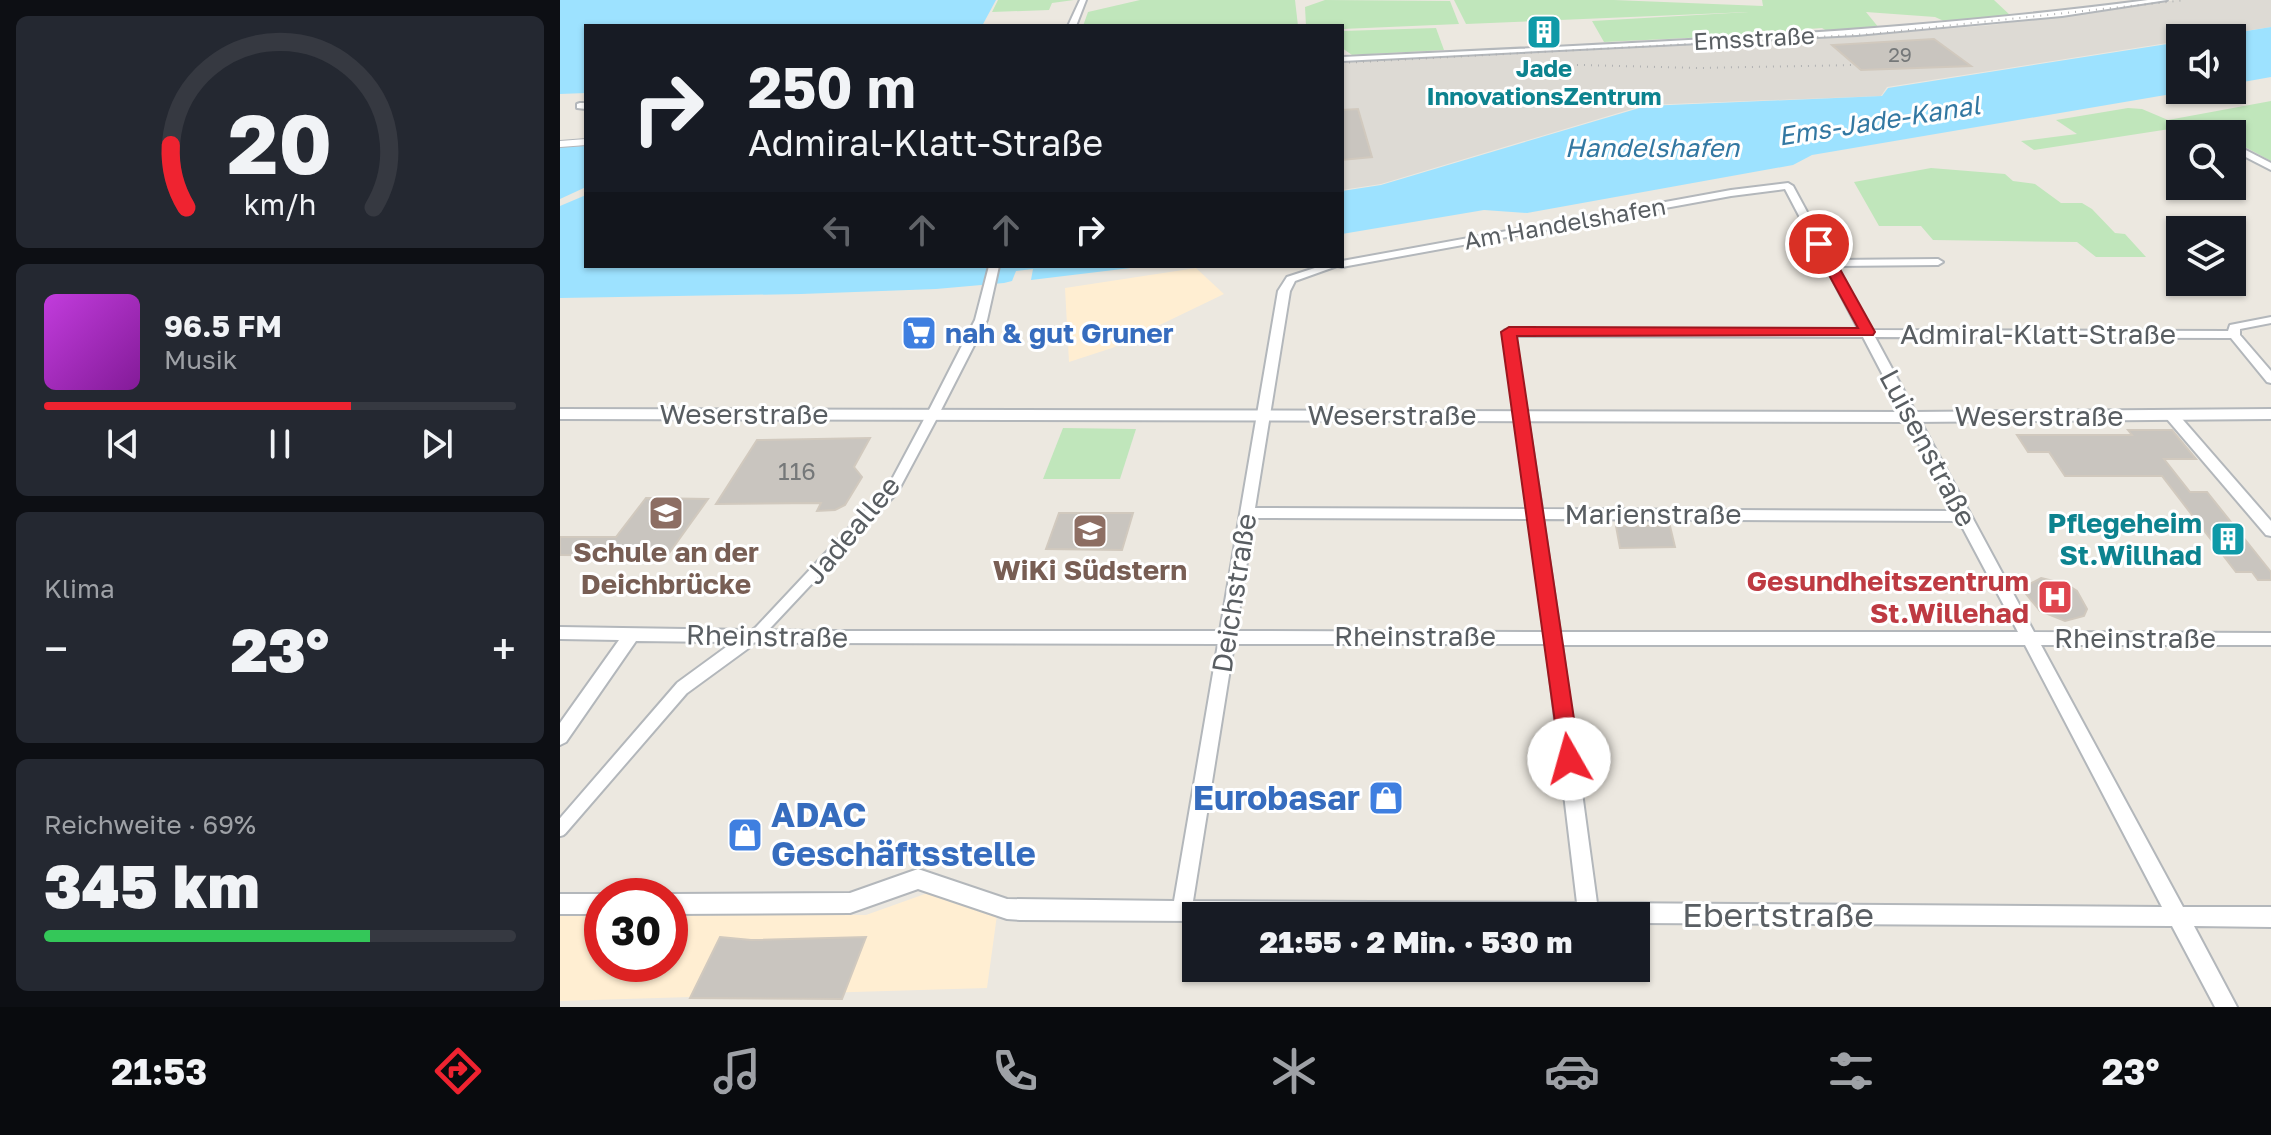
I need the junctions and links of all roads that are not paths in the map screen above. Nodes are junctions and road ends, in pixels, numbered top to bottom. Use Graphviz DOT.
graph roads {
  1 [pos="1083,0"];
  2 [pos="2164,0"];
  3 [pos="1073,24"];
  4 [pos="1344,59"];
  5 [pos="584,142"];
  6 [pos="560,144"];
  7 [pos="2246,154"];
  8 [pos="2271,167"];
  9 [pos="1788,186"];
  10 [pos="1938,262"];
  11 [pos="1829,263"];
  12 [pos="1344,264"];
  13 [pos="993,268"];
  14 [pos="1326,268"];
  15 [pos="2271,320"];
  16 [pos="1868,332"];
  17 [pos="2234,335"];
  18 [pos="2271,379"];
  19 [pos="560,414"];
  20 [pos="933,414"];
  21 [pos="2271,414"];
  22 [pos="1262,415"];
  23 [pos="1521,415"];
  24 [pos="2172,416"];
  25 [pos="1911,417"];
  26 [pos="1247,513"];
  27 [pos="1536,514"];
  28 [pos="1963,516"];
  29 [pos="2271,531"];
  30 [pos="560,633"];
  31 [pos="632,634"];
  32 [pos="754,636"];
  33 [pos="1553,636"];
  34 [pos="1227,637"];
  35 [pos="2027,638"];
  36 [pos="2271,639"];
  37 [pos="560,737"];
  38 [pos="560,829"];
  39 [pos="1183,902"];
  40 [pos="1587,902"];
  41 [pos="560,904"];
  42 [pos="584,904"];
  43 [pos="688,904"];
  44 [pos="1182,910"];
  45 [pos="1650,913"];
  46 [pos="2177,916"];
  47 [pos="2271,917"];
  48 [pos="2226,1007"];
  1 -- 3 [label="street"];
  2 -- 4 [label="street, Emsstraße"];
  5 -- 6 [label="street"];
  7 -- 8 [label="street"];
  9 -- 11 [label="street, Luisenstraße"];
  9 -- 12 [label="street, Am Handelshafen"];
  10 -- 11 [label="street"];
  11 -- 16 [label="street, Luisenstraße"];
  13 -- 20 [label="street, Jadeallee"];
  14 -- 22 [label="street, Deichstraße"];
  15 -- 17 [label="street, Admiral-Klatt-Straße"];
  16 -- 17 [label="street, Admiral-Klatt-Straße"];
  16 -- 23 [label="street, Admiral-Klatt-Straße"];
  16 -- 25 [label="street, Luisenstraße"];
  17 -- 18 [label="street"];
  19 -- 20 [label="street, Weserstraße"];
  20 -- 22 [label="street, Weserstraße"];
  20 -- 32 [label="street, Jadeallee"];
  21 -- 24 [label="street, Weserstraße"];
  22 -- 23 [label="street, Weserstraße"];
  22 -- 26 [label="street, Deichstraße"];
  23 -- 25 [label="street, Weserstraße"];
  23 -- 27 [label="street"];
  24 -- 25 [label="street, Weserstraße"];
  24 -- 29 [label="street"];
  25 -- 28 [label="street, Luisenstraße"];
  26 -- 27 [label="street, Marienstraße"];
  26 -- 34 [label="street, Deichstraße"];
  27 -- 28 [label="street, Marienstraße"];
  27 -- 33 [label="street"];
  28 -- 35 [label="street, Luisenstraße"];
  30 -- 31 [label="street, Rheinstraße"];
  31 -- 32 [label="street, Rheinstraße"];
  31 -- 37 [label="street"];
  32 -- 34 [label="street, Rheinstraße"];
  32 -- 38 [label="street, Jadeallee"];
  33 -- 34 [label="street, Rheinstraße"];
  33 -- 35 [label="street, Rheinstraße"];
  33 -- 40 [label="street"];
  34 -- 39 [label="street, Deichstraße"];
  35 -- 36 [label="street, Rheinstraße"];
  35 -- 46 [label="street, Luisenstraße"];
  41 -- 42 [label="street"];
  43 -- 44 [label="street, Ebertstraße"];
  45 -- 46 [label="street, Ebertstraße"];
  46 -- 47 [label="street, Ebertstraße"];
  46 -- 48 [label="street, Luisenstraße"];
}
